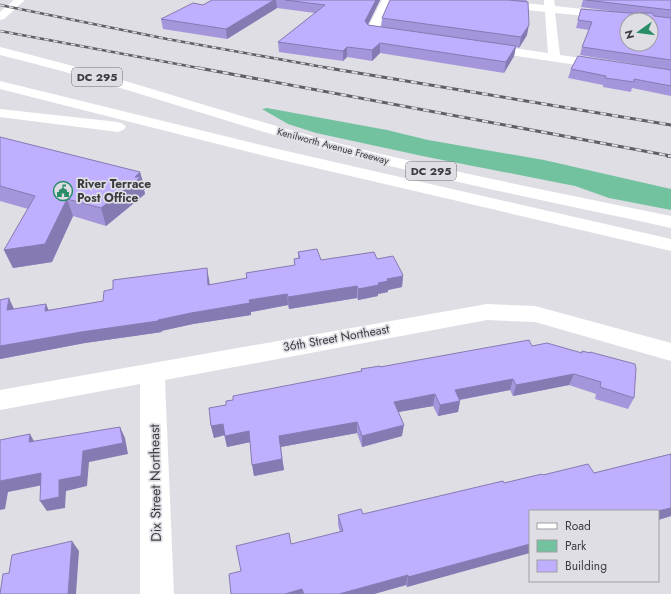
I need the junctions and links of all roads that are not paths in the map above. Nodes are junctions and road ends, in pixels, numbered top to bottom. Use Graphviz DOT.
graph roads {
  1 [pos="20,0"];
  2 [pos="387,0"];
  3 [pos="466,0"];
  4 [pos="549,4"];
  5 [pos="0,18"];
  6 [pos="671,22"];
  7 [pos="411,37"];
  8 [pos="472,46"];
  9 [pos="0,51"];
  10 [pos="554,58"];
  11 [pos="0,63"];
  12 [pos="613,66"];
  13 [pos="0,85"];
  14 [pos="194,106"];
  15 [pos="0,113"];
  16 [pos="383,178"];
  17 [pos="671,222"];
  18 [pos="671,245"];
  19 [pos="671,352"];
  20 [pos="152,372"];
  21 [pos="0,400"];
  22 [pos="157,594"];
  1 -- 5 [label="main road"];
  2 -- 7 [label="main road"];
  3 -- 4 [label="main road"];
  4 -- 6 [label="main road"];
  4 -- 10 [label="main road"];
  8 -- 10 [label="main road"];
  9 -- 14 [label="main road, Kenilworth Avenue Freeway / DC 295"];
  10 -- 12 [label="main road"];
  11 -- 14 [label="main road"];
  13 -- 16 [label="main road, Kenilworth Avenue Freeway / DC 295"];
  14 -- 17 [label="main road, Kenilworth Avenue Freeway / DC 295"];
  15 -- 16 [label="main road"];
  16 -- 18 [label="main road, Kenilworth Avenue Freeway / DC 295"];
  19 -- 20 [label="main road, 36th Street Northeast"];
  20 -- 21 [label="main road, 36th Street Northeast"];
  20 -- 22 [label="main road, Dix Street Northeast"];
}
